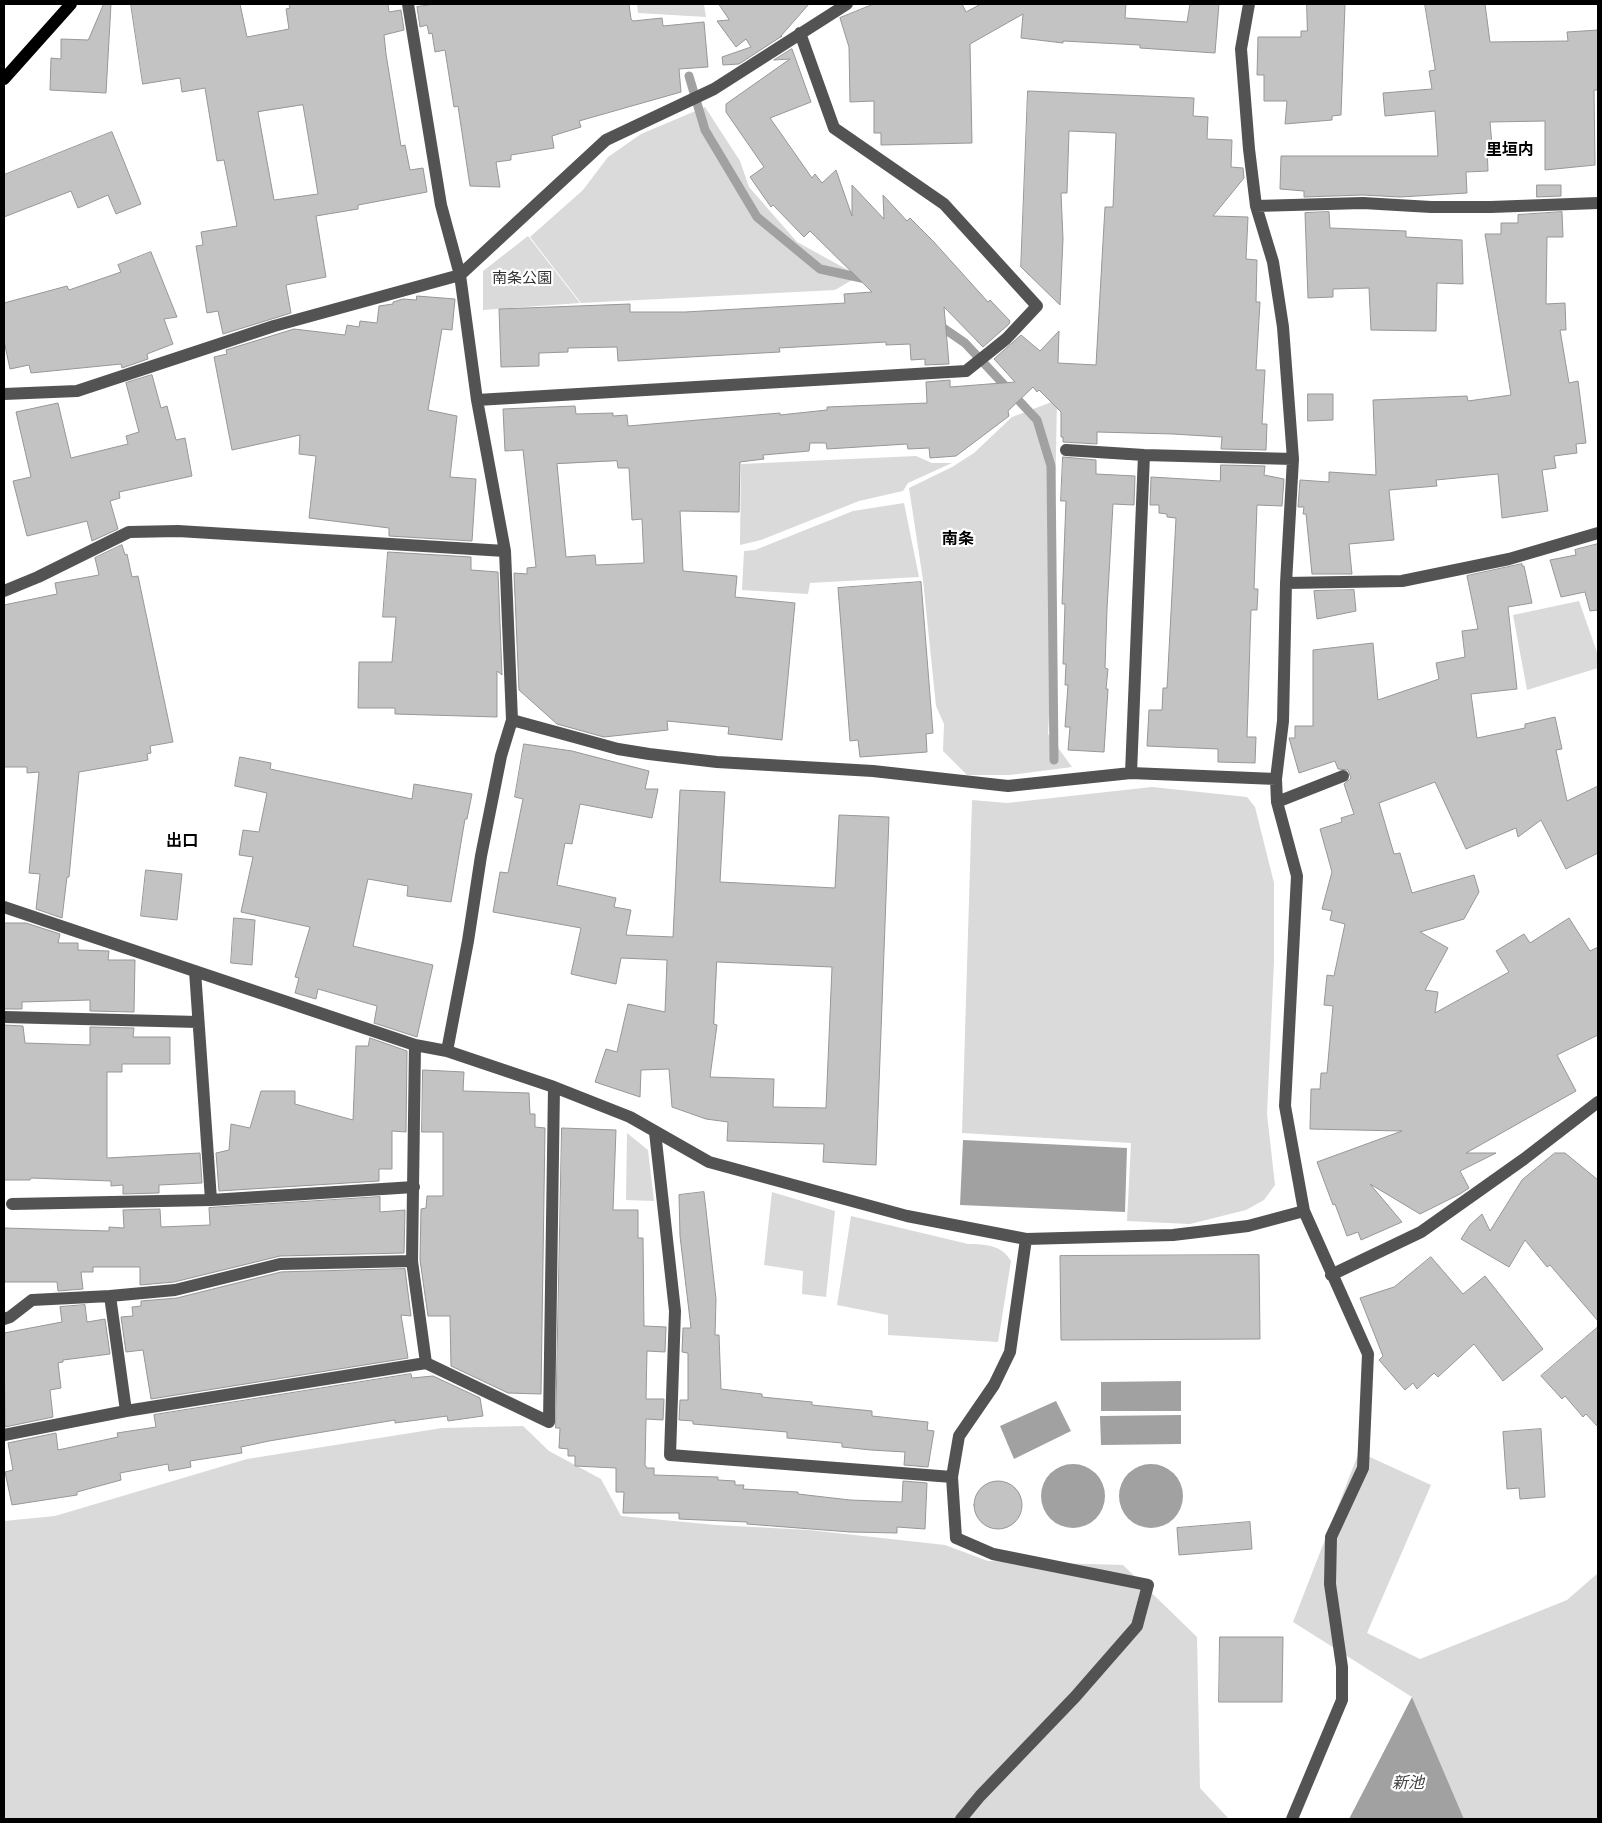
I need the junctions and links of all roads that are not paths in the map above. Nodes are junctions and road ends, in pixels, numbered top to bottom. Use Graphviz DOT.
graph roads {
  1 [pos="71,4"];
  2 [pos="408,4"];
  3 [pos="847,4"];
  4 [pos="1249,4"];
  5 [pos="800,33"];
  6 [pos="4,79"];
  7 [pos="1598,203"];
  8 [pos="1256,206"];
  9 [pos="460,275"];
  10 [pos="4,394"];
  11 [pos="478,400"];
  12 [pos="1066,450"];
  13 [pos="1144,456"];
  14 [pos="1294,459"];
  15 [pos="1598,533"];
  16 [pos="505,551"];
  17 [pos="1286,583"];
  18 [pos="4,591"];
  19 [pos="512,720"];
  20 [pos="1131,773"];
  21 [pos="1343,776"];
  22 [pos="1276,779"];
  23 [pos="1276,802"];
  24 [pos="4,907"];
  25 [pos="195,971"];
  26 [pos="4,1017"];
  27 [pos="198,1022"];
  28 [pos="415,1045"];
  29 [pos="446,1051"];
  30 [pos="554,1087"];
  31 [pos="1598,1102"];
  32 [pos="655,1132"];
  33 [pos="414,1188"];
  34 [pos="211,1200"];
  35 [pos="12,1204"];
  36 [pos="1304,1211"];
  37 [pos="1026,1239"];
  38 [pos="412,1261"];
  39 [pos="1332,1275"];
  40 [pos="110,1296"];
  41 [pos="4,1318"];
  42 [pos="426,1362"];
  43 [pos="126,1411"];
  44 [pos="4,1435"];
  45 [pos="952,1477"];
  46 [pos="961,1819"];
  47 [pos="1292,1819"];
  1 -- 6 [label="main road"];
  2 -- 9 [label="street"];
  3 -- 5 [label="street"];
  4 -- 8 [label="street"];
  5 -- 9 [label="street"];
  5 -- 11 [label="street"];
  7 -- 8 [label="street"];
  8 -- 14 [label="street"];
  9 -- 10 [label="street"];
  9 -- 11 [label="street"];
  11 -- 16 [label="street"];
  12 -- 13 [label="street"];
  13 -- 14 [label="street"];
  13 -- 20 [label="street"];
  14 -- 17 [label="street"];
  15 -- 17 [label="street"];
  16 -- 18 [label="street"];
  16 -- 19 [label="street"];
  17 -- 22 [label="street"];
  19 -- 20 [label="street"];
  19 -- 29 [label="street"];
  20 -- 22 [label="street"];
  21 -- 23 [label="street"];
  22 -- 23 [label="street"];
  23 -- 36 [label="street"];
  24 -- 25 [label="street"];
  25 -- 27 [label="street"];
  25 -- 28 [label="street"];
  26 -- 27 [label="street"];
  27 -- 34 [label="street"];
  28 -- 29 [label="street"];
  28 -- 33 [label="street"];
  29 -- 30 [label="street"];
  30 -- 32 [label="street"];
  30 -- 42 [label="street"];
  31 -- 39 [label="street"];
  32 -- 37 [label="street"];
  32 -- 45 [label="street"];
  33 -- 34 [label="street"];
  33 -- 38 [label="street"];
  34 -- 35 [label="street"];
  36 -- 37 [label="street"];
  36 -- 39 [label="street"];
  37 -- 45 [label="street"];
  38 -- 40 [label="street"];
  38 -- 42 [label="street"];
  39 -- 47 [label="street"];
  40 -- 41 [label="street"];
  40 -- 43 [label="street"];
  42 -- 43 [label="street"];
  43 -- 44 [label="street"];
  45 -- 46 [label="street"];
}
